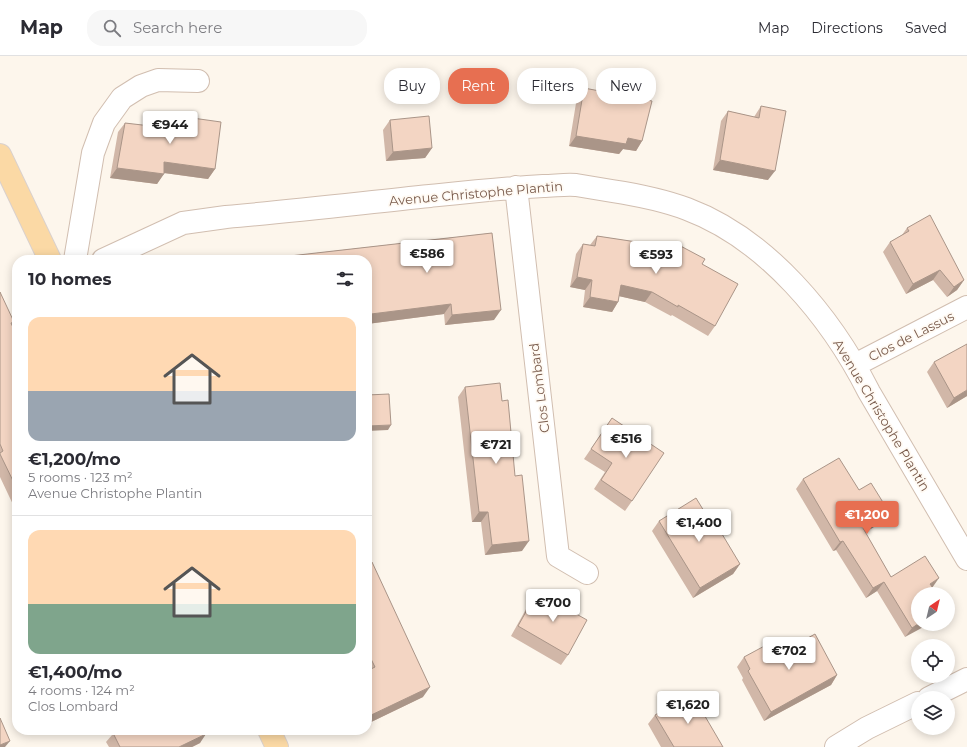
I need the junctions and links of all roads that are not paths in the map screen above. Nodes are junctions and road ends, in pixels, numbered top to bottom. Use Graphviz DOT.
graph roads {
  1 [pos="198,81"];
  2 [pos="0,156"];
  3 [pos="516,187"];
  4 [pos="48,255"];
  5 [pos="76,255"];
  6 [pos="114,255"];
  7 [pos="967,307"];
  8 [pos="855,365"];
  9 [pos="967,559"];
  10 [pos="587,573"];
  11 [pos="967,679"];
  12 [pos="943,691"];
  13 [pos="911,706"];
  14 [pos="271,735"];
  15 [pos="277,747"];
  16 [pos="836,747"];
  1 -- 5 [label="street"];
  2 -- 4 [label="main road"];
  3 -- 6 [label="street, Avenue Christophe Plantin"];
  3 -- 8 [label="street, Avenue Christophe Plantin"];
  3 -- 10 [label="street, Clos Lombard"];
  7 -- 8 [label="street, Clos de Lassus"];
  8 -- 9 [label="street, Avenue Christophe Plantin"];
  11 -- 12 [label="street"];
  13 -- 16 [label="street"];
  14 -- 15 [label="main road"];
}
